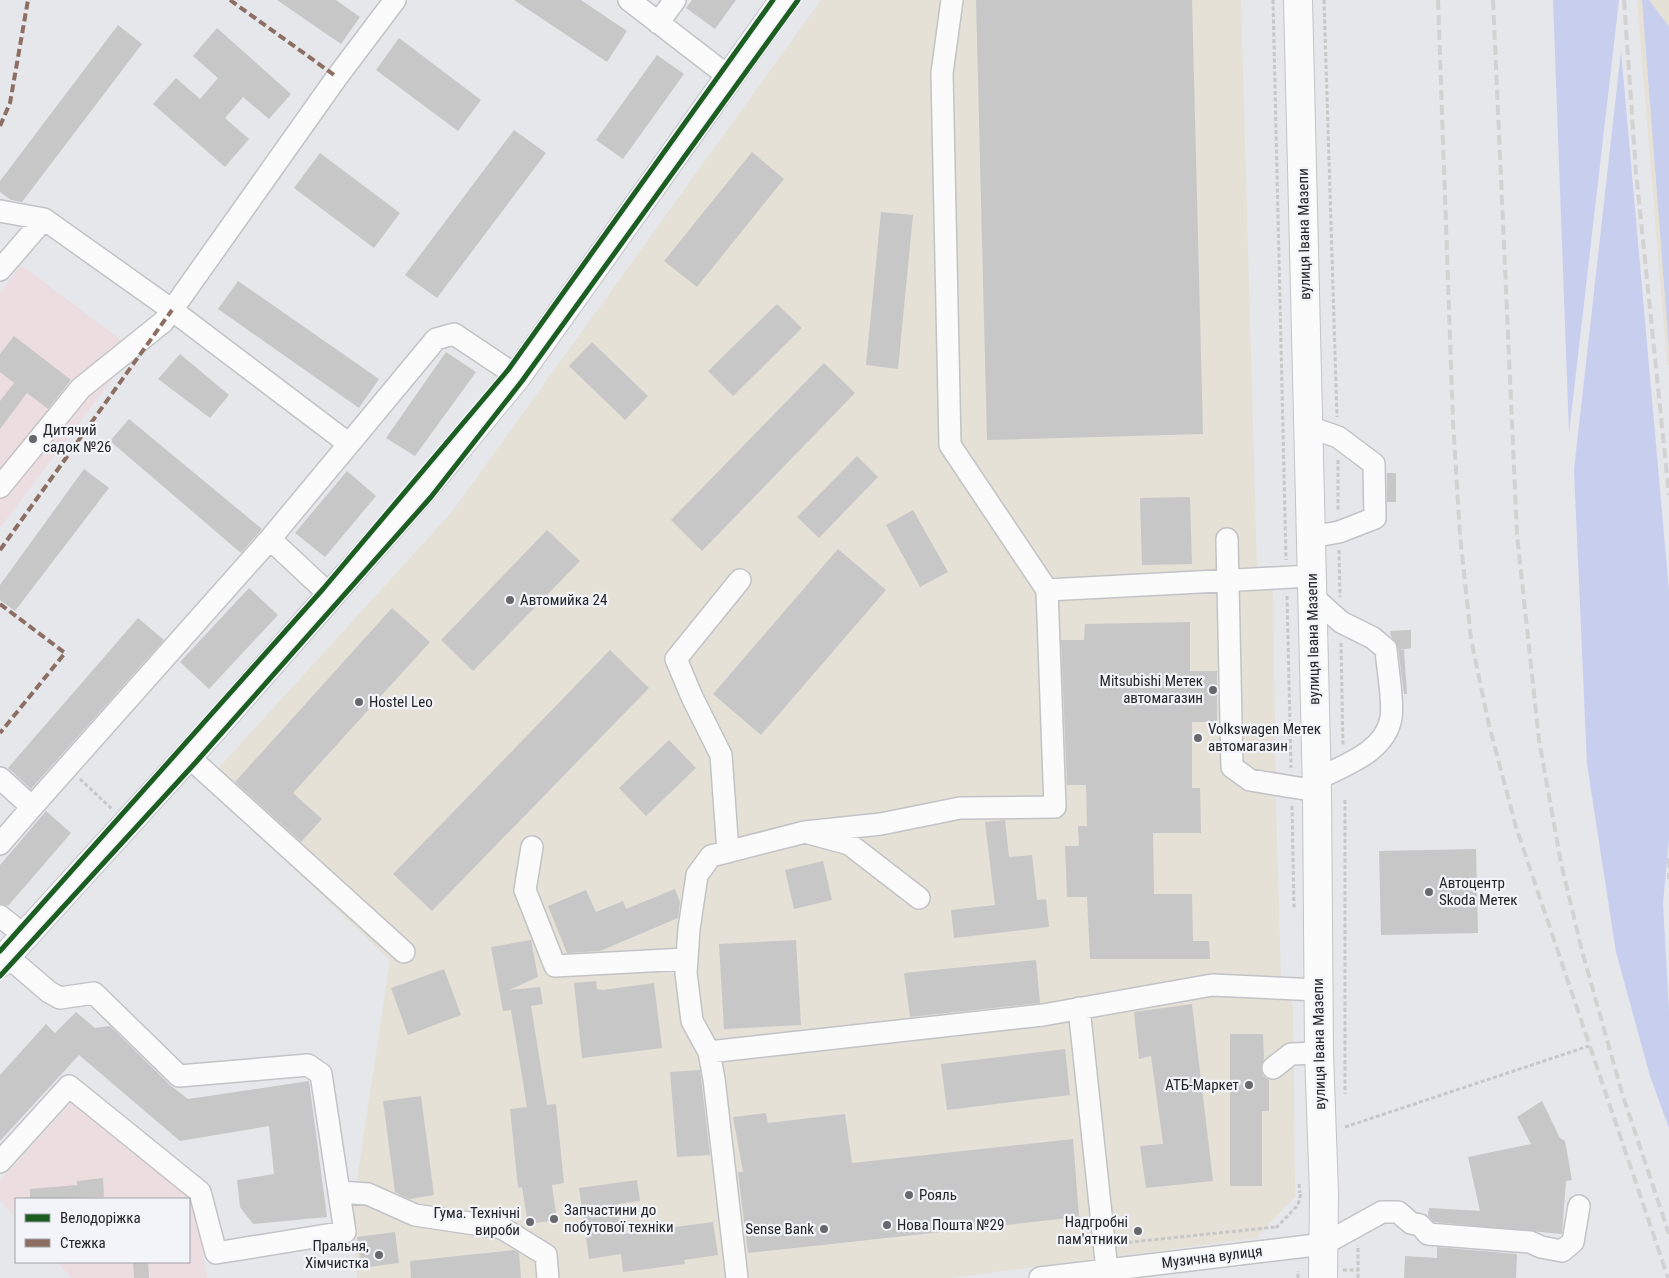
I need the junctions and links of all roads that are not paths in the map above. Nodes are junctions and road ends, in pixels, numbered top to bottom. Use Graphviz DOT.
graph roads {
  1 [pos="395,0"];
  2 [pos="629,0"];
  3 [pos="675,0"];
  4 [pos="784,0"];
  5 [pos="952,0"];
  6 [pos="1298,0"];
  7 [pos="658,23"];
  8 [pos="729,77"];
  9 [pos="0,211"];
  10 [pos="44,219"];
  11 [pos="0,270"];
  12 [pos="172,310"];
  13 [pos="517,376"];
  14 [pos="1309,427"];
  15 [pos="349,444"];
  16 [pos="0,487"];
  17 [pos="1311,537"];
  18 [pos="270,539"];
  19 [pos="1227,539"];
  20 [pos="1228,579"];
  21 [pos="740,580"];
  22 [pos="1312,586"];
  23 [pos="1047,590"];
  24 [pos="330,595"];
  25 [pos="189,757"];
  26 [pos="0,778"];
  27 [pos="1317,785"];
  28 [pos="32,807"];
  29 [pos="805,832"];
  30 [pos="0,844"];
  31 [pos="532,847"];
  32 [pos="728,852"];
  33 [pos="919,898"];
  34 [pos="0,916"];
  35 [pos="11,952"];
  36 [pos="404,952"];
  37 [pos="686,959"];
  38 [pos="1318,990"];
  39 [pos="1079,1008"];
  40 [pos="709,1052"];
  41 [pos="1319,1053"];
  42 [pos="1274,1068"];
  43 [pos="0,1162"];
  44 [pos="340,1192"];
  45 [pos="1579,1206"];
  46 [pos="1324,1244"];
  47 [pos="1107,1270"];
  48 [pos="1330,1274"];
  49 [pos="548,1278"];
  50 [pos="737,1278"];
  51 [pos="1040,1278"];
  1 -- 12 [label="street"];
  2 -- 7 [label="street"];
  3 -- 7 [label="street"];
  4 -- 8 [label="main road"];
  5 -- 23 [label="street"];
  6 -- 14 [label="main road, вулиця Івана Мазепи"];
  7 -- 8 [label="street"];
  8 -- 13 [label="main road"];
  9 -- 10 [label="street"];
  10 -- 11 [label="street"];
  10 -- 12 [label="street"];
  12 -- 15 [label="street"];
  12 -- 16 [label="street"];
  13 -- 15 [label="street"];
  13 -- 24 [label="main road"];
  14 -- 17 [label="main road, вулиця Івана Мазепи"];
  14 -- 17 [label="street"];
  15 -- 18 [label="street"];
  17 -- 22 [label="main road, вулиця Івана Мазепи"];
  18 -- 24 [label="street"];
  18 -- 28 [label="street"];
  19 -- 20 [label="street"];
  20 -- 22 [label="street"];
  20 -- 23 [label="street"];
  20 -- 27 [label="street"];
  21 -- 32 [label="street"];
  22 -- 27 [label="main road, вулиця Івана Мазепи"];
  22 -- 27 [label="street"];
  23 -- 29 [label="street"];
  24 -- 25 [label="main road"];
  25 -- 35 [label="main road"];
  25 -- 36 [label="street"];
  26 -- 28 [label="street"];
  27 -- 38 [label="main road, вулиця Івана Мазепи"];
  28 -- 30 [label="street"];
  29 -- 32 [label="street"];
  29 -- 33 [label="street"];
  31 -- 37 [label="street"];
  32 -- 37 [label="street"];
  34 -- 35 [label="street"];
  35 -- 44 [label="street"];
  37 -- 40 [label="street"];
  38 -- 39 [label="street"];
  38 -- 41 [label="main road, вулиця Івана Мазепи"];
  39 -- 40 [label="street"];
  39 -- 47 [label="street"];
  40 -- 50 [label="street"];
  41 -- 42 [label="street"];
  41 -- 46 [label="main road, вулиця Івана Мазепи"];
  43 -- 44 [label="street"];
  44 -- 49 [label="street"];
  45 -- 46 [label="street"];
  46 -- 47 [label="street, Музична вулиця"];
  46 -- 48 [label="main road, вулиця Івана Мазепи"];
  47 -- 51 [label="street, Музична вулиця"];
}
